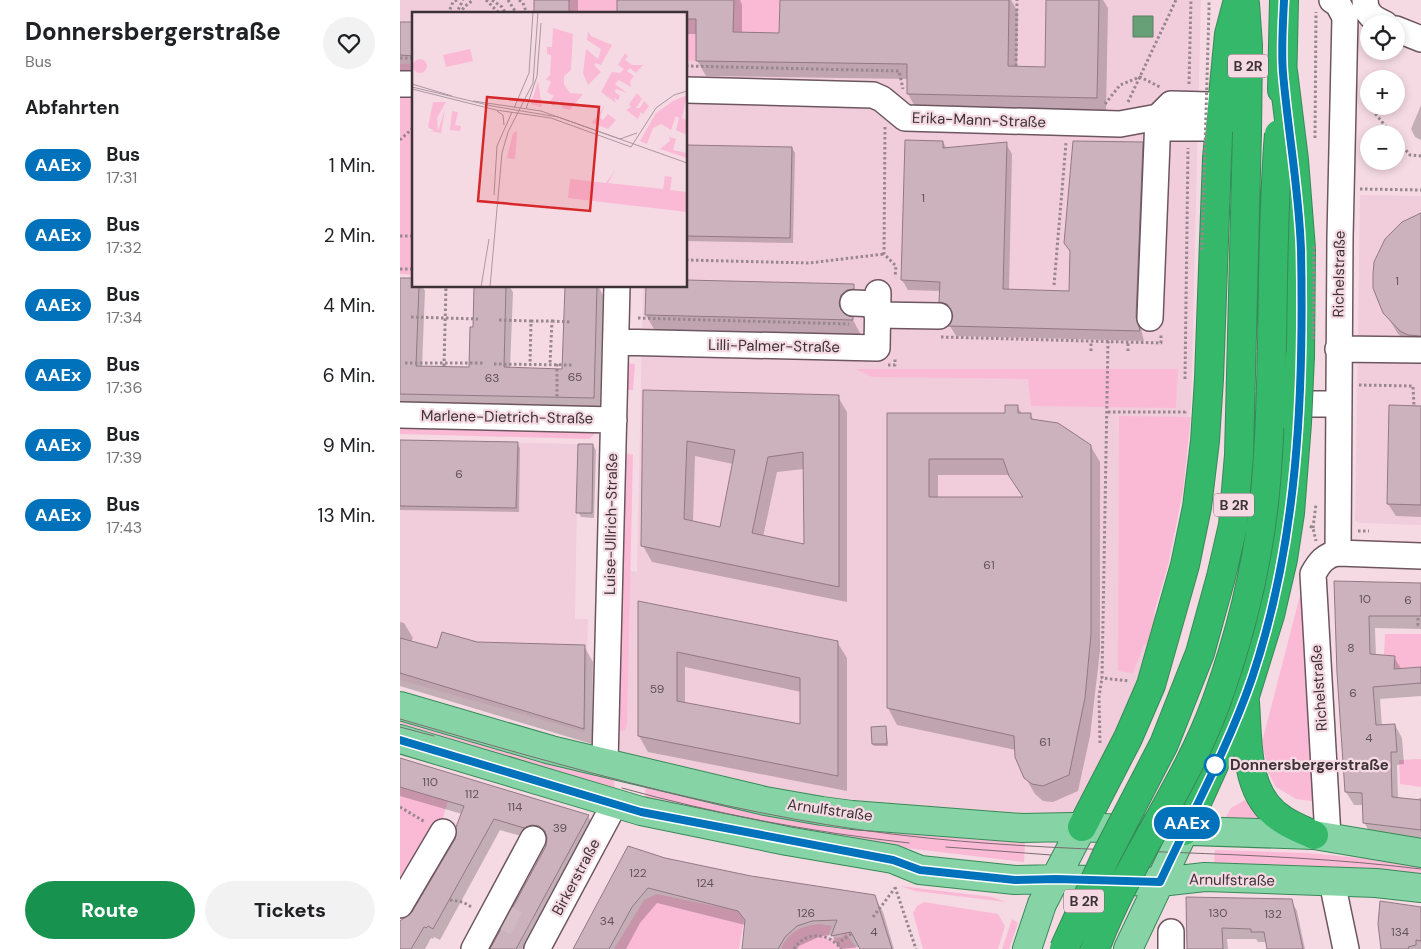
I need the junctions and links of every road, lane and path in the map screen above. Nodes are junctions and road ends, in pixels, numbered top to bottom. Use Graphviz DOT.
graph roads {
  1 [pos="457,0"];
  2 [pos="463,0"];
  3 [pos="473,0"];
  4 [pos="486,0"];
  5 [pos="492,0"];
  6 [pos="508,0"];
  7 [pos="519,0"];
  8 [pos="1017,0"];
  9 [pos="1176,0"];
  10 [pos="1190,0"];
  11 [pos="1209,0"];
  12 [pos="1238,0"];
  13 [pos="1244,0"];
  14 [pos="1284,0"];
  15 [pos="1352,10"];
  16 [pos="449,12"];
  17 [pos="457,12"];
  18 [pos="461,12"];
  19 [pos="501,12"];
  20 [pos="502,12"];
  21 [pos="516,12"];
  22 [pos="526,12"];
  23 [pos="1405,33"];
  24 [pos="1421,39"];
  25 [pos="1316,52"];
  26 [pos="688,66"];
  27 [pos="1016,66"];
  28 [pos="1283,71"];
  29 [pos="1140,77"];
  30 [pos="688,90"];
  31 [pos="893,97"];
  32 [pos="1376,115"];
  33 [pos="1198,116"];
  34 [pos="1110,117"];
  35 [pos="1158,117"];
  36 [pos="1068,122"];
  37 [pos="1385,125"];
  38 [pos="402,135"];
  39 [pos="400,140"];
  40 [pos="1405,149"];
  41 [pos="1421,156"];
  42 [pos="1342,187"];
  43 [pos="1421,190"];
  44 [pos="1314,246"];
  45 [pos="1202,250"];
  46 [pos="884,254"];
  47 [pos="688,260"];
  48 [pos="1054,286"];
  49 [pos="446,288"];
  50 [pos="617,288"];
  51 [pos="878,298"];
  52 [pos="411,317"];
  53 [pos="638,318"];
  54 [pos="446,319"];
  55 [pos="478,319"];
  56 [pos="499,320"];
  57 [pos="1156,320"];
  58 [pos="531,321"];
  59 [pos="552,321"];
  60 [pos="570,322"];
  61 [pos="935,326"];
  62 [pos="1091,341"];
  63 [pos="1108,341"];
  64 [pos="1313,341"];
  65 [pos="616,342"];
  66 [pos="1128,342"];
  67 [pos="1338,349"];
  68 [pos="1091,350"];
  69 [pos="1421,350"];
  70 [pos="1128,351"];
  71 [pos="896,356"];
  72 [pos="408,364"];
  73 [pos="530,364"];
  74 [pos="550,364"];
  75 [pos="557,364"];
  76 [pos="444,365"];
  77 [pos="480,365"];
  78 [pos="496,365"];
  79 [pos="572,365"];
  80 [pos="886,365"];
  81 [pos="1185,383"];
  82 [pos="1338,394"];
  83 [pos="557,398"];
  84 [pos="1185,403"];
  85 [pos="1414,406"];
  86 [pos="1108,412"];
  87 [pos="1295,413"];
  88 [pos="400,415"];
  89 [pos="614,420"];
  90 [pos="1310,527"];
  91 [pos="1315,542"];
  92 [pos="1338,553"];
  93 [pos="1421,556"];
  94 [pos="1418,618"];
  95 [pos="1421,625"];
  96 [pos="1102,678"];
  97 [pos="1134,681"];
  98 [pos="1244,699"];
  99 [pos="400,706"];
  100 [pos="400,740"];
  101 [pos="1100,751"];
  102 [pos="605,762"];
  103 [pos="614,805"];
  104 [pos="400,807"];
  105 [pos="1082,827"];
  106 [pos="1184,831"];
  107 [pos="443,832"];
  108 [pos="1321,836"];
  109 [pos="533,839"];
  110 [pos="1421,853"];
  111 [pos="1056,879"];
  112 [pos="1160,882"];
  113 [pos="1332,882"];
  114 [pos="1421,888"];
  115 [pos="400,905"];
  116 [pos="872,917"];
  117 [pos="851,934"];
  118 [pos="536,939"];
  119 [pos="837,944"];
  120 [pos="474,949"];
  121 [pos="794,949"];
  122 [pos="841,949"];
  123 [pos="916,949"];
  124 [pos="1027,949"];
  125 [pos="1064,949"];
  126 [pos="1095,949"];
  127 [pos="1128,949"];
  128 [pos="1346,949"];
  1 -- 16 [label="path"];
  2 -- 17 [label="path"];
  3 -- 18 [label="path"];
  4 -- 19 [label="path"];
  5 -- 20 [label="path"];
  6 -- 21 [label="path"];
  7 -- 22 [label="path"];
  8 -- 27 [label="path"];
  9 -- 29 [label="path"];
  10 -- 33 [label="path"];
  11 -- 45 [label="path, bridge"];
  12 -- 105 [label="highway"];
  13 -- 125 [label="highway, B 2R, bridge"];
  14 -- 28 [label="highway, B 2R"];
  15 -- 25 [label="path"];
  15 -- 42 [label="street, Richelstraße"];
  23 -- 24 [label="street"];
  26 -- 31 [label="path"];
  28 -- 87 [label="highway, bridge"];
  28 -- 126 [label="highway, B 2R, bridge"];
  29 -- 34 [label="path"];
  29 -- 34 [label="path"];
  30 -- 31 [label="street, Erika-Mann-Straße"];
  31 -- 36 [label="street, Erika-Mann-Straße"];
  31 -- 46 [label="path"];
  32 -- 37 [label="path"];
  33 -- 35 [label="street"];
  33 -- 81 [label="path"];
  34 -- 35 [label="street, Erika-Mann-Straße"];
  34 -- 36 [label="street, Erika-Mann-Straße"];
  35 -- 57 [label="street"];
  36 -- 48 [label="path"];
  38 -- 39 [label="path"];
  40 -- 41 [label="path"];
  42 -- 43 [label="path"];
  42 -- 67 [label="street, Richelstraße"];
  44 -- 64 [label="path, bridge"];
  46 -- 47 [label="path"];
  46 -- 51 [label="path"];
  49 -- 54 [label="path"];
  50 -- 65 [label="street, Luise-Ullrich-Straße"];
  51 -- 53 [label="path"];
  51 -- 61 [label="street"];
  51 -- 65 [label="street, Lilli-Palmer-Straße"];
  52 -- 54 [label="path"];
  54 -- 55 [label="path"];
  54 -- 76 [label="path"];
  56 -- 58 [label="path"];
  57 -- 66 [label="path"];
  58 -- 59 [label="path"];
  58 -- 73 [label="path"];
  59 -- 60 [label="path"];
  59 -- 74 [label="path"];
  61 -- 62 [label="path"];
  62 -- 63 [label="path"];
  62 -- 68 [label="path"];
  63 -- 66 [label="path"];
  63 -- 86 [label="path"];
  65 -- 89 [label="street, Luise-Ullrich-Straße"];
  66 -- 70 [label="path"];
  67 -- 69 [label="street"];
  67 -- 82 [label="street, Richelstraße"];
  71 -- 80 [label="path"];
  72 -- 76 [label="path"];
  73 -- 74 [label="path"];
  73 -- 78 [label="path"];
  74 -- 75 [label="path"];
  75 -- 79 [label="path"];
  75 -- 83 [label="path"];
  76 -- 77 [label="path"];
  82 -- 85 [label="path"];
  82 -- 87 [label="street"];
  82 -- 92 [label="street, Richelstraße"];
  84 -- 86 [label="path"];
  86 -- 96 [label="path"];
  87 -- 98 [label="highway"];
  88 -- 89 [label="street, Marlene-Dietrich-Straße"];
  89 -- 102 [label="street, Luise-Ullrich-Straße"];
  90 -- 91 [label="path"];
  92 -- 93 [label="street"];
  92 -- 108 [label="street, Richelstraße"];
  94 -- 95 [label="path"];
  96 -- 97 [label="path"];
  96 -- 101 [label="path"];
  98 -- 106 [label="highway"];
  98 -- 108 [label="highway"];
  99 -- 102 [label="main road, Arnulfstraße"];
  100 -- 103 [label="main road, Arnulfstraße"];
  102 -- 105 [label="main road, Arnulfstraße"];
  103 -- 111 [label="main road, Arnulfstraße"];
  103 -- 118 [label="street, Birkerstraße"];
  104 -- 107 [label="path"];
  105 -- 106 [label="main road, Arnulfstraße"];
  105 -- 111 [label="main road"];
  106 -- 108 [label="main road, Arnulfstraße"];
  106 -- 112 [label="main road"];
  107 -- 115 [label="street"];
  108 -- 110 [label="main road, Arnulfstraße"];
  109 -- 120 [label="street"];
  111 -- 112 [label="main road, Arnulfstraße"];
  111 -- 124 [label="main road"];
  112 -- 113 [label="main road, Arnulfstraße"];
  112 -- 127 [label="main road"];
  113 -- 114 [label="main road, Arnulfstraße"];
  113 -- 128 [label="street"];
  116 -- 123 [label="path"];
  117 -- 119 [label="path"];
  119 -- 121 [label="path"];
  119 -- 122 [label="path"];
}
